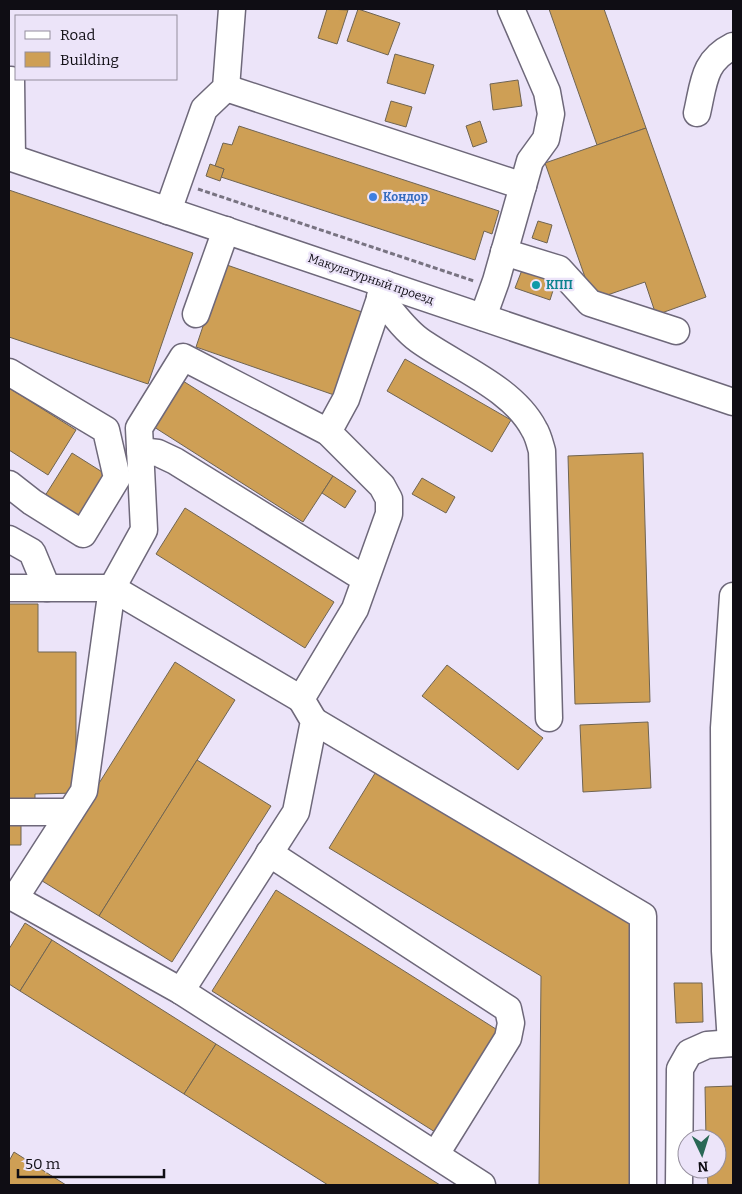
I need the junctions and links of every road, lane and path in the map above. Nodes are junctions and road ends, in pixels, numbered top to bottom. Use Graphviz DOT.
graph roads {
  1 [pos="232,9"];
  2 [pos="512,9"];
  3 [pos="733,46"];
  4 [pos="11,80"];
  5 [pos="226,88"];
  6 [pos="697,113"];
  7 [pos="10,158"];
  8 [pos="178,182"];
  9 [pos="523,186"];
  10 [pos="168,211"];
  11 [pos="226,230"];
  12 [pos="504,252"];
  13 [pos="383,290"];
  14 [pos="492,291"];
  15 [pos="196,314"];
  16 [pos="484,317"];
  17 [pos="676,332"];
  18 [pos="9,372"];
  19 [pos="733,402"];
  20 [pos="328,432"];
  21 [pos="140,451"];
  22 [pos="9,484"];
  23 [pos="9,539"];
  24 [pos="365,579"];
  25 [pos="9,588"];
  26 [pos="48,588"];
  27 [pos="112,588"];
  28 [pos="733,596"];
  29 [pos="732,648"];
  30 [pos="301,699"];
  31 [pos="549,718"];
  32 [pos="314,721"];
  33 [pos="9,812"];
  34 [pos="70,812"];
  35 [pos="269,853"];
  36 [pos="12,896"];
  37 [pos="180,991"];
  38 [pos="732,1043"];
  39 [pos="436,1154"];
  40 [pos="482,1185"];
  41 [pos="643,1185"];
  42 [pos="679,1185"];
  1 -- 5 [label="street"];
  2 -- 9 [label="street"];
  3 -- 6 [label="street"];
  4 -- 7 [label="street"];
  5 -- 8 [label="street"];
  5 -- 9 [label="street"];
  7 -- 10 [label="street, Макулатурный проезд"];
  8 -- 10 [label="street"];
  8 -- 14 [label="path"];
  9 -- 12 [label="street"];
  10 -- 11 [label="street, Макулатурный проезд"];
  11 -- 13 [label="street, Макулатурный проезд"];
  11 -- 15 [label="street"];
  12 -- 14 [label="street"];
  12 -- 17 [label="street"];
  13 -- 16 [label="street, Макулатурный проезд"];
  13 -- 20 [label="street"];
  13 -- 31 [label="street"];
  14 -- 16 [label="street"];
  16 -- 19 [label="street, Макулатурный проезд"];
  18 -- 22 [label="street"];
  20 -- 21 [label="street"];
  20 -- 24 [label="street"];
  21 -- 24 [label="street"];
  21 -- 27 [label="street"];
  23 -- 26 [label="street"];
  24 -- 30 [label="street"];
  25 -- 26 [label="street"];
  26 -- 27 [label="street"];
  27 -- 30 [label="street"];
  27 -- 34 [label="street"];
  28 -- 29 [label="street"];
  29 -- 38 [label="street"];
  30 -- 32 [label="street"];
  32 -- 35 [label="street"];
  32 -- 41 [label="street"];
  33 -- 34 [label="street"];
  34 -- 36 [label="street"];
  35 -- 37 [label="street"];
  35 -- 39 [label="street"];
  36 -- 37 [label="street"];
  37 -- 39 [label="street"];
  38 -- 42 [label="street"];
  39 -- 40 [label="street"];
}
